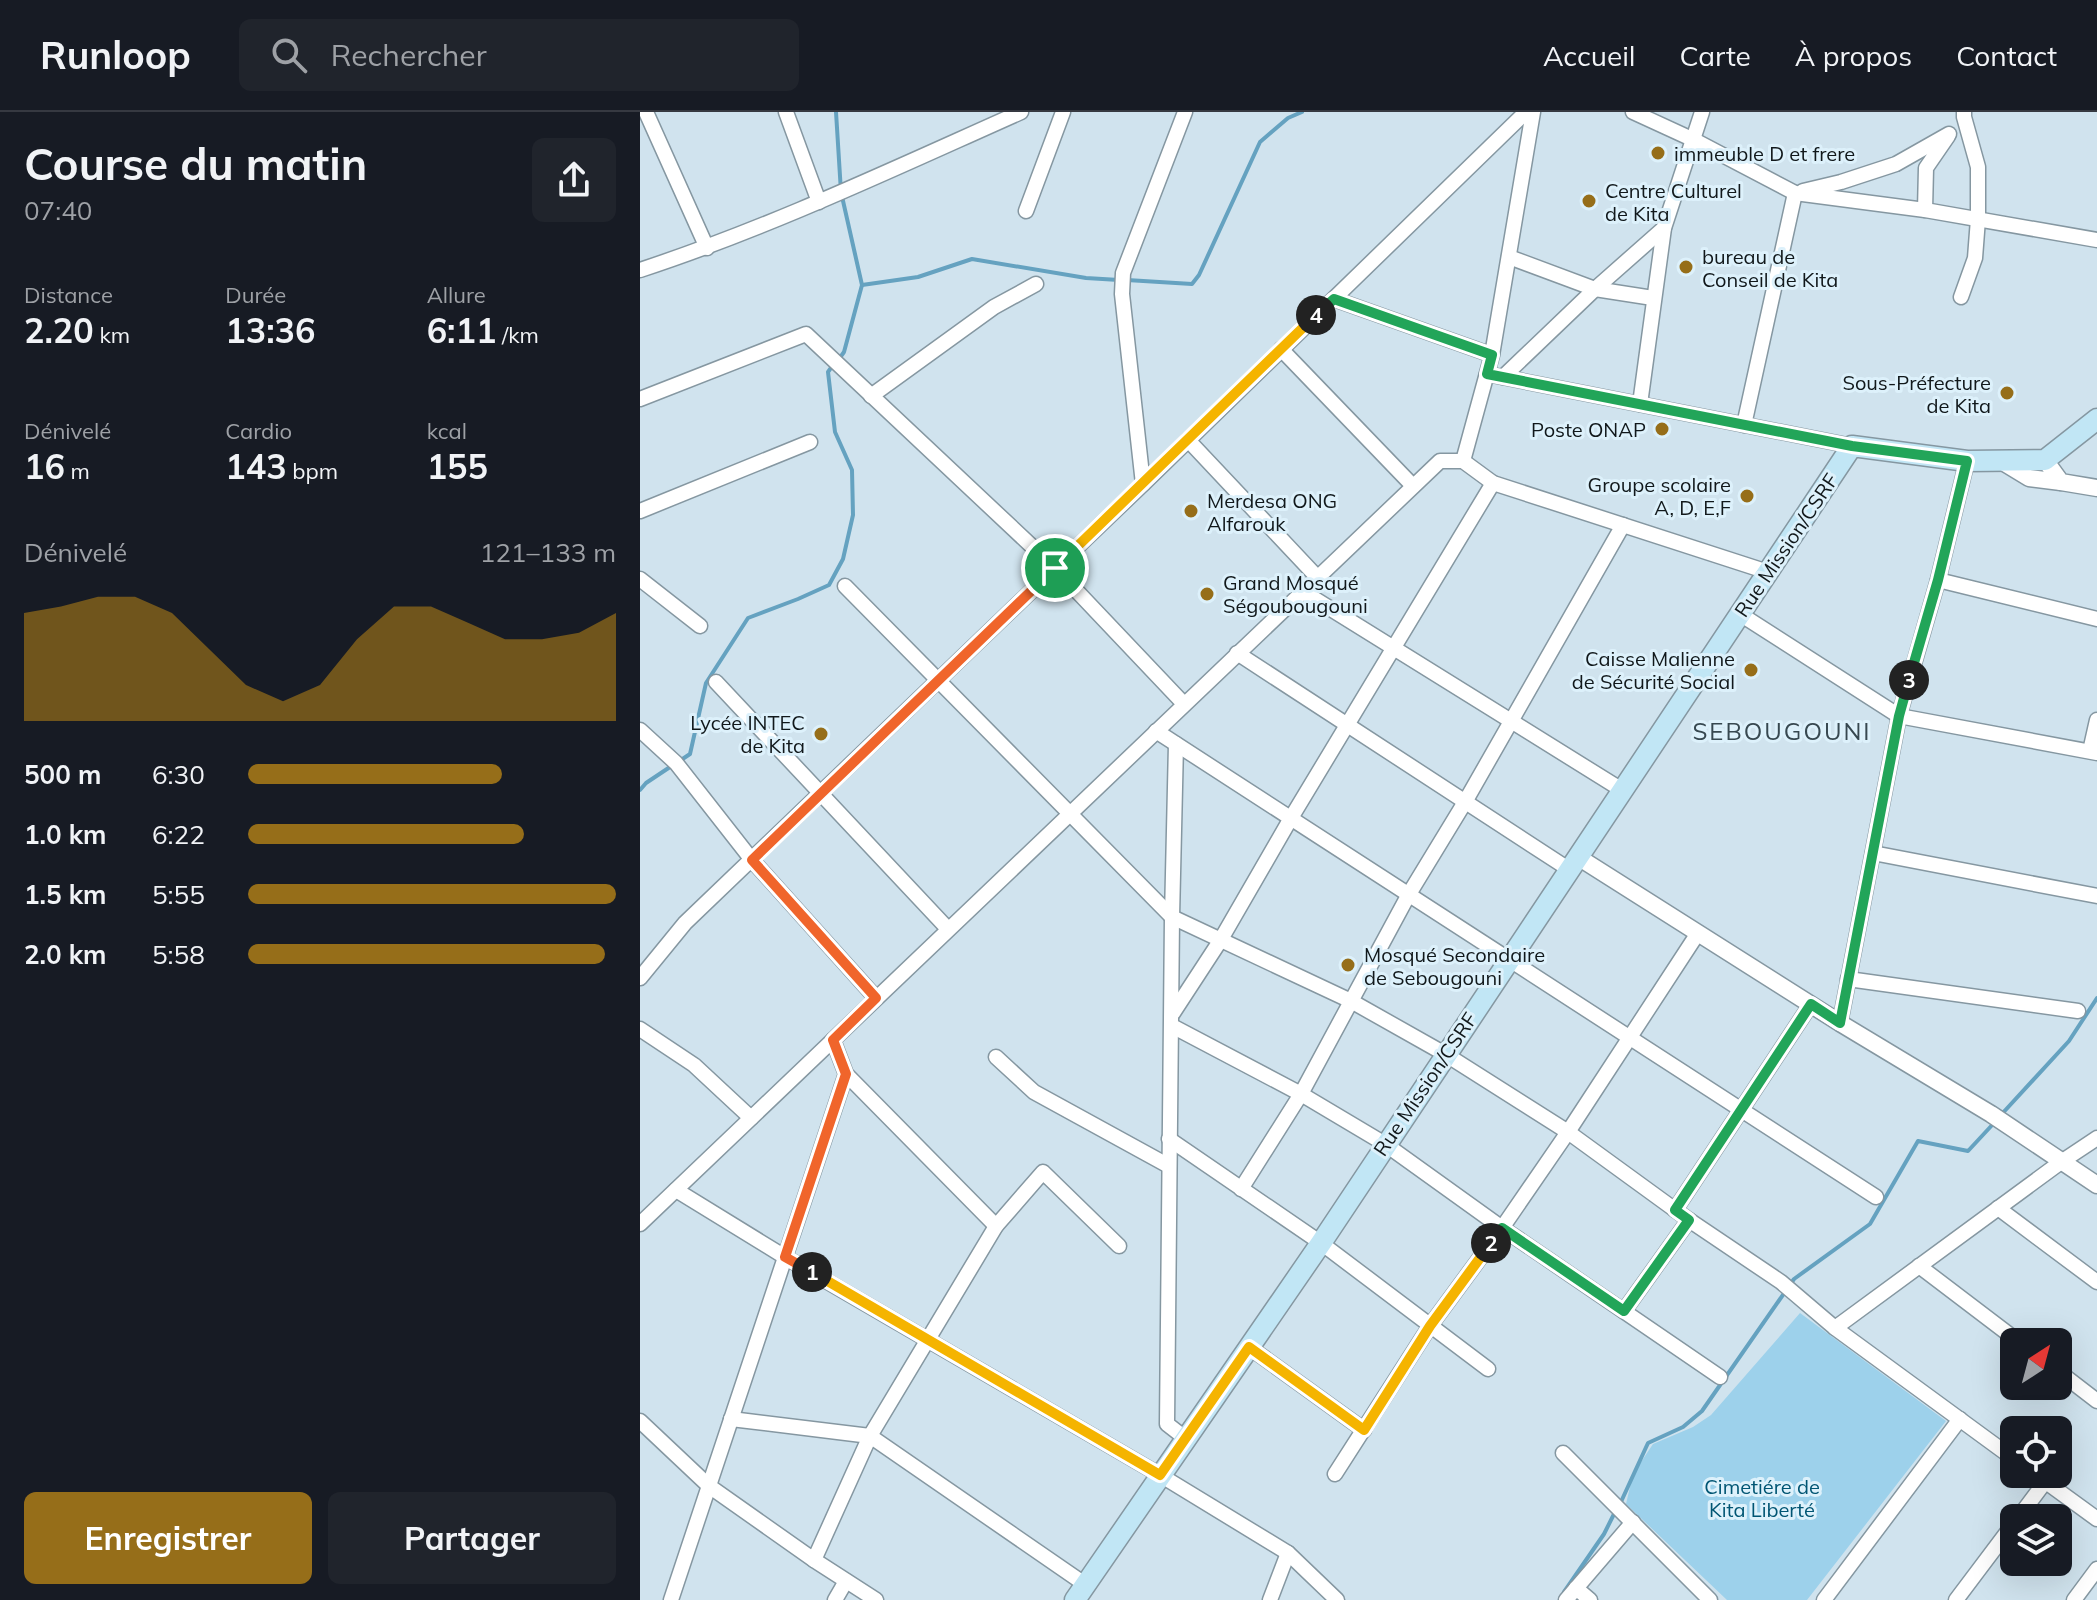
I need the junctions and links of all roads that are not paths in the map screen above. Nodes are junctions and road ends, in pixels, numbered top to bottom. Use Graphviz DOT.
graph roads {
  1 [pos="646,112"];
  2 [pos="786,112"];
  3 [pos="1021,112"];
  4 [pos="1063,112"];
  5 [pos="1185,112"];
  6 [pos="1526,112"];
  7 [pos="1533,112"];
  8 [pos="1633,112"];
  9 [pos="1702,112"];
  10 [pos="1964,115"];
  11 [pos="1949,134"];
  12 [pos="1694,140"];
  13 [pos="1795,193"];
  14 [pos="819,202"];
  15 [pos="1925,210"];
  16 [pos="1026,211"];
  17 [pos="1978,219"];
  18 [pos="1664,228"];
  19 [pos="2097,240"];
  20 [pos="707,248"];
  21 [pos="1509,257"];
  22 [pos="640,270"];
  23 [pos="1036,284"];
  24 [pos="1595,289"];
  25 [pos="1961,297"];
  26 [pos="1653,298"];
  27 [pos="1334,299"];
  28 [pos="1281,349"];
  29 [pos="1492,355"];
  30 [pos="1487,374"];
  31 [pos="1503,377"];
  32 [pos="871,396"];
  33 [pos="640,399"];
  34 [pos="1640,404"];
  35 [pos="2097,419"];
  36 [pos="1744,425"];
  37 [pos="1188,440"];
  38 [pos="810,442"];
  39 [pos="1852,446"];
  40 [pos="2045,460"];
  41 [pos="1463,461"];
  42 [pos="1967,461"];
  43 [pos="2001,461"];
  44 [pos="2061,482"];
  45 [pos="1493,483"];
  46 [pos="1143,484"];
  47 [pos="1413,486"];
  48 [pos="2097,488"];
  49 [pos="640,511"];
  50 [pos="1623,525"];
  51 [pos="1055,568"];
  52 [pos="1768,572"];
  53 [pos="1317,577"];
  54 [pos="640,579"];
  55 [pos="1938,580"];
  56 [pos="845,586"];
  57 [pos="1302,591"];
  58 [pos="1740,614"];
  59 [pos="2097,619"];
  60 [pos="700,626"];
  61 [pos="1393,648"];
  62 [pos="1237,653"];
  63 [pos="938,680"];
  64 [pos="716,682"];
  65 [pos="1184,704"];
  66 [pos="1899,716"];
  67 [pos="2097,720"];
  68 [pos="1511,721"];
  69 [pos="1347,725"];
  70 [pos="640,730"];
  71 [pos="1156,731"];
  72 [pos="1176,744"];
  73 [pos="2094,752"];
  74 [pos="1622,790"];
  75 [pos="821,793"];
  76 [pos="1465,802"];
  77 [pos="1069,813"];
  78 [pos="1291,818"];
  79 [pos="1873,853"];
  80 [pos="752,860"];
  81 [pos="1574,864"];
  82 [pos="1409,894"];
  83 [pos="2097,896"];
  84 [pos="1172,917"];
  85 [pos="948,929"];
  86 [pos="1698,933"];
  87 [pos="1220,941"];
  88 [pos="1509,958"];
  89 [pos="640,978"];
  90 [pos="1848,979"];
  91 [pos="876,998"];
  92 [pos="1351,1001"];
  93 [pos="1811,1004"];
  94 [pos="2078,1011"];
  95 [pos="1172,1020"];
  96 [pos="1840,1023"];
  97 [pos="640,1029"];
  98 [pos="1630,1037"];
  99 [pos="833,1040"];
  100 [pos="1445,1054"];
  101 [pos="996,1057"];
  102 [pos="846,1074"];
  103 [pos="1301,1094"];
  104 [pos="1742,1110"];
  105 [pos="751,1118"];
  106 [pos="1568,1132"];
  107 [pos="2097,1138"];
  108 [pos="1169,1139"];
  109 [pos="1385,1144"];
  110 [pos="2061,1162"];
  111 [pos="1169,1166"];
  112 [pos="2097,1185"];
  113 [pos="1241,1189"];
  114 [pos="676,1190"];
  115 [pos="1876,1197"];
  116 [pos="1998,1208"];
  117 [pos="1675,1210"];
  118 [pos="1689,1220"];
  119 [pos="640,1224"];
  120 [pos="996,1226"];
  121 [pos="1502,1228"];
  122 [pos="1321,1243"];
  123 [pos="1119,1246"];
  124 [pos="785,1257"];
  125 [pos="1919,1266"];
  126 [pos="2097,1282"];
  127 [pos="1624,1311"];
  128 [pos="1430,1326"];
  129 [pos="1835,1328"];
  130 [pos="2001,1328"];
  131 [pos="928,1339"];
  132 [pos="1249,1347"];
  133 [pos="1488,1369"];
  134 [pos="1720,1377"];
  135 [pos="2072,1382"];
  136 [pos="2097,1401"];
  137 [pos="731,1419"];
  138 [pos="1960,1419"];
  139 [pos="640,1421"];
  140 [pos="1364,1430"];
  141 [pos="870,1436"];
  142 [pos="1185,1438"];
  143 [pos="2000,1449"];
  144 [pos="1563,1453"];
  145 [pos="1335,1474"];
  146 [pos="1160,1475"];
  147 [pos="709,1486"];
  148 [pos="2054,1488"];
  149 [pos="2097,1519"];
  150 [pos="1633,1522"];
  151 [pos="2000,1542"];
  152 [pos="1288,1553"];
  153 [pos="814,1560"];
  154 [pos="2097,1569"];
  155 [pos="846,1581"];
  156 [pos="1576,1588"];
  157 [pos="1080,1592"];
  158 [pos="671,1600"];
  159 [pos="835,1600"];
  160 [pos="876,1600"];
  161 [pos="1270,1600"];
  162 [pos="1337,1600"];
  163 [pos="1566,1600"];
  164 [pos="1590,1600"];
  165 [pos="1710,1600"];
  166 [pos="1824,1600"];
  167 [pos="1956,1600"];
  168 [pos="2074,1600"];
  1 -- 20 [label="street"];
  2 -- 14 [label="street"];
  3 -- 14 [label="street"];
  4 -- 16 [label="street"];
  5 -- 46 [label="street"];
  6 -- 27 [label="street"];
  7 -- 21 [label="street"];
  8 -- 12 [label="street"];
  9 -- 12 [label="street"];
  10 -- 11 [label="street"];
  10 -- 17 [label="street"];
  11 -- 13 [label="street"];
  11 -- 15 [label="street"];
  12 -- 13 [label="street"];
  12 -- 18 [label="street"];
  13 -- 15 [label="street"];
  13 -- 36 [label="street"];
  14 -- 20 [label="street"];
  15 -- 17 [label="street"];
  17 -- 19 [label="street"];
  17 -- 25 [label="street"];
  18 -- 24 [label="street"];
  18 -- 26 [label="street"];
  20 -- 22 [label="street"];
  21 -- 24 [label="street"];
  21 -- 29 [label="street"];
  23 -- 32 [label="street"];
  24 -- 26 [label="street"];
  24 -- 31 [label="street"];
  26 -- 34 [label="street"];
  27 -- 28 [label="street"];
  27 -- 29 [label="street"];
  28 -- 37 [label="street"];
  28 -- 47 [label="street"];
  29 -- 30 [label="street"];
  30 -- 31 [label="street"];
  30 -- 41 [label="street"];
  31 -- 34 [label="street"];
  32 -- 33 [label="street"];
  32 -- 51 [label="street"];
  34 -- 36 [label="street"];
  35 -- 40 [label="main road"];
  36 -- 39 [label="street"];
  37 -- 46 [label="street"];
  37 -- 53 [label="street"];
  38 -- 49 [label="street"];
  39 -- 42 [label="main road"];
  39 -- 52 [label="main road, Rue Mission/CSRF"];
  40 -- 43 [label="main road"];
  40 -- 44 [label="street"];
  41 -- 45 [label="street"];
  41 -- 47 [label="street"];
  42 -- 43 [label="main road"];
  42 -- 55 [label="street"];
  43 -- 44 [label="street"];
  44 -- 48 [label="street"];
  45 -- 50 [label="street"];
  45 -- 61 [label="street"];
  46 -- 51 [label="street"];
  47 -- 53 [label="street"];
  50 -- 52 [label="street"];
  50 -- 68 [label="street"];
  51 -- 63 [label="street"];
  51 -- 65 [label="street"];
  52 -- 58 [label="main road, Rue Mission/CSRF"];
  53 -- 57 [label="street"];
  54 -- 60 [label="street"];
  55 -- 59 [label="street"];
  55 -- 66 [label="street"];
  56 -- 63 [label="street"];
  57 -- 61 [label="street"];
  57 -- 62 [label="street"];
  58 -- 66 [label="street"];
  58 -- 74 [label="main road, Rue Mission/CSRF"];
  61 -- 68 [label="street"];
  61 -- 69 [label="street"];
  62 -- 65 [label="street"];
  62 -- 69 [label="street"];
  63 -- 75 [label="street"];
  63 -- 77 [label="street"];
  64 -- 75 [label="street"];
  65 -- 71 [label="street"];
  66 -- 73 [label="street"];
  66 -- 79 [label="street"];
  67 -- 73 [label="street"];
  68 -- 74 [label="street"];
  68 -- 76 [label="street"];
  69 -- 76 [label="street"];
  69 -- 78 [label="street"];
  70 -- 80 [label="street"];
  71 -- 72 [label="street"];
  71 -- 77 [label="street"];
  72 -- 78 [label="street"];
  72 -- 84 [label="street"];
  74 -- 81 [label="main road, Rue Mission/CSRF"];
  75 -- 80 [label="street"];
  75 -- 85 [label="street"];
  76 -- 81 [label="street"];
  76 -- 82 [label="street"];
  77 -- 84 [label="street"];
  77 -- 85 [label="street"];
  78 -- 82 [label="street"];
  78 -- 87 [label="street"];
  79 -- 83 [label="street"];
  79 -- 90 [label="street"];
  80 -- 89 [label="street"];
  80 -- 91 [label="street"];
  81 -- 86 [label="street"];
  81 -- 88 [label="main road, Rue Mission/CSRF"];
  82 -- 88 [label="street"];
  82 -- 92 [label="street"];
  84 -- 87 [label="street"];
  84 -- 95 [label="street"];
  85 -- 91 [label="street"];
  86 -- 93 [label="street"];
  86 -- 98 [label="street"];
  87 -- 92 [label="street"];
  87 -- 95 [label="street"];
  88 -- 98 [label="street"];
  88 -- 100 [label="main road, Rue Mission/CSRF"];
  90 -- 94 [label="street"];
  90 -- 96 [label="street"];
  91 -- 99 [label="street"];
  92 -- 100 [label="street"];
  92 -- 103 [label="street"];
  93 -- 96 [label="street"];
  93 -- 104 [label="street"];
  95 -- 103 [label="street"];
  95 -- 108 [label="street"];
  96 -- 110 [label="street"];
  97 -- 105 [label="street"];
  98 -- 104 [label="street"];
  98 -- 106 [label="street"];
  99 -- 102 [label="street"];
  99 -- 105 [label="street"];
  100 -- 106 [label="street"];
  100 -- 109 [label="main road, Rue Mission/CSRF"];
  101 -- 111 [label="street"];
  102 -- 120 [label="street"];
  102 -- 124 [label="street"];
  103 -- 109 [label="street"];
  103 -- 113 [label="street"];
  104 -- 115 [label="street"];
  104 -- 117 [label="street"];
  105 -- 114 [label="street"];
  106 -- 117 [label="street"];
  106 -- 121 [label="street"];
  107 -- 110 [label="street"];
  108 -- 111 [label="street"];
  108 -- 113 [label="street"];
  109 -- 121 [label="street"];
  109 -- 122 [label="main road, Rue Mission/CSRF"];
  110 -- 112 [label="street"];
  110 -- 116 [label="street"];
  111 -- 142 [label="street"];
  113 -- 122 [label="street"];
  114 -- 119 [label="street"];
  114 -- 124 [label="street"];
  116 -- 125 [label="street"];
  116 -- 126 [label="street"];
  117 -- 118 [label="street"];
  118 -- 127 [label="street"];
  118 -- 129 [label="street"];
  120 -- 123 [label="street"];
  120 -- 131 [label="street"];
  121 -- 127 [label="street"];
  121 -- 128 [label="street"];
  122 -- 128 [label="street"];
  122 -- 132 [label="main road, Rue Mission/CSRF"];
  124 -- 131 [label="street"];
  124 -- 137 [label="street"];
  125 -- 129 [label="street"];
  125 -- 130 [label="street"];
  127 -- 134 [label="street"];
  128 -- 133 [label="street"];
  128 -- 140 [label="street"];
  129 -- 138 [label="street"];
  131 -- 141 [label="street"];
  131 -- 146 [label="street"];
  132 -- 140 [label="street"];
  132 -- 142 [label="main road, Rue Mission/CSRF"];
  135 -- 136 [label="street"];
  137 -- 141 [label="street"];
  137 -- 147 [label="street"];
  138 -- 143 [label="street"];
  138 -- 166 [label="street"];
  139 -- 147 [label="street"];
  140 -- 145 [label="street"];
  141 -- 153 [label="street"];
  141 -- 157 [label="street"];
  142 -- 146 [label="main road, Rue Mission/CSRF"];
  144 -- 150 [label="street"];
  146 -- 152 [label="street"];
  146 -- 157 [label="main road, Rue Mission/CSRF"];
  147 -- 153 [label="street"];
  147 -- 158 [label="street"];
  148 -- 149 [label="street"];
  150 -- 156 [label="street"];
  150 -- 165 [label="street"];
  151 -- 167 [label="street"];
  152 -- 161 [label="street"];
  152 -- 162 [label="street"];
  153 -- 155 [label="street"];
  154 -- 168 [label="street"];
  155 -- 159 [label="street"];
  155 -- 160 [label="street"];
  156 -- 163 [label="street"];
  156 -- 164 [label="street"];
}
